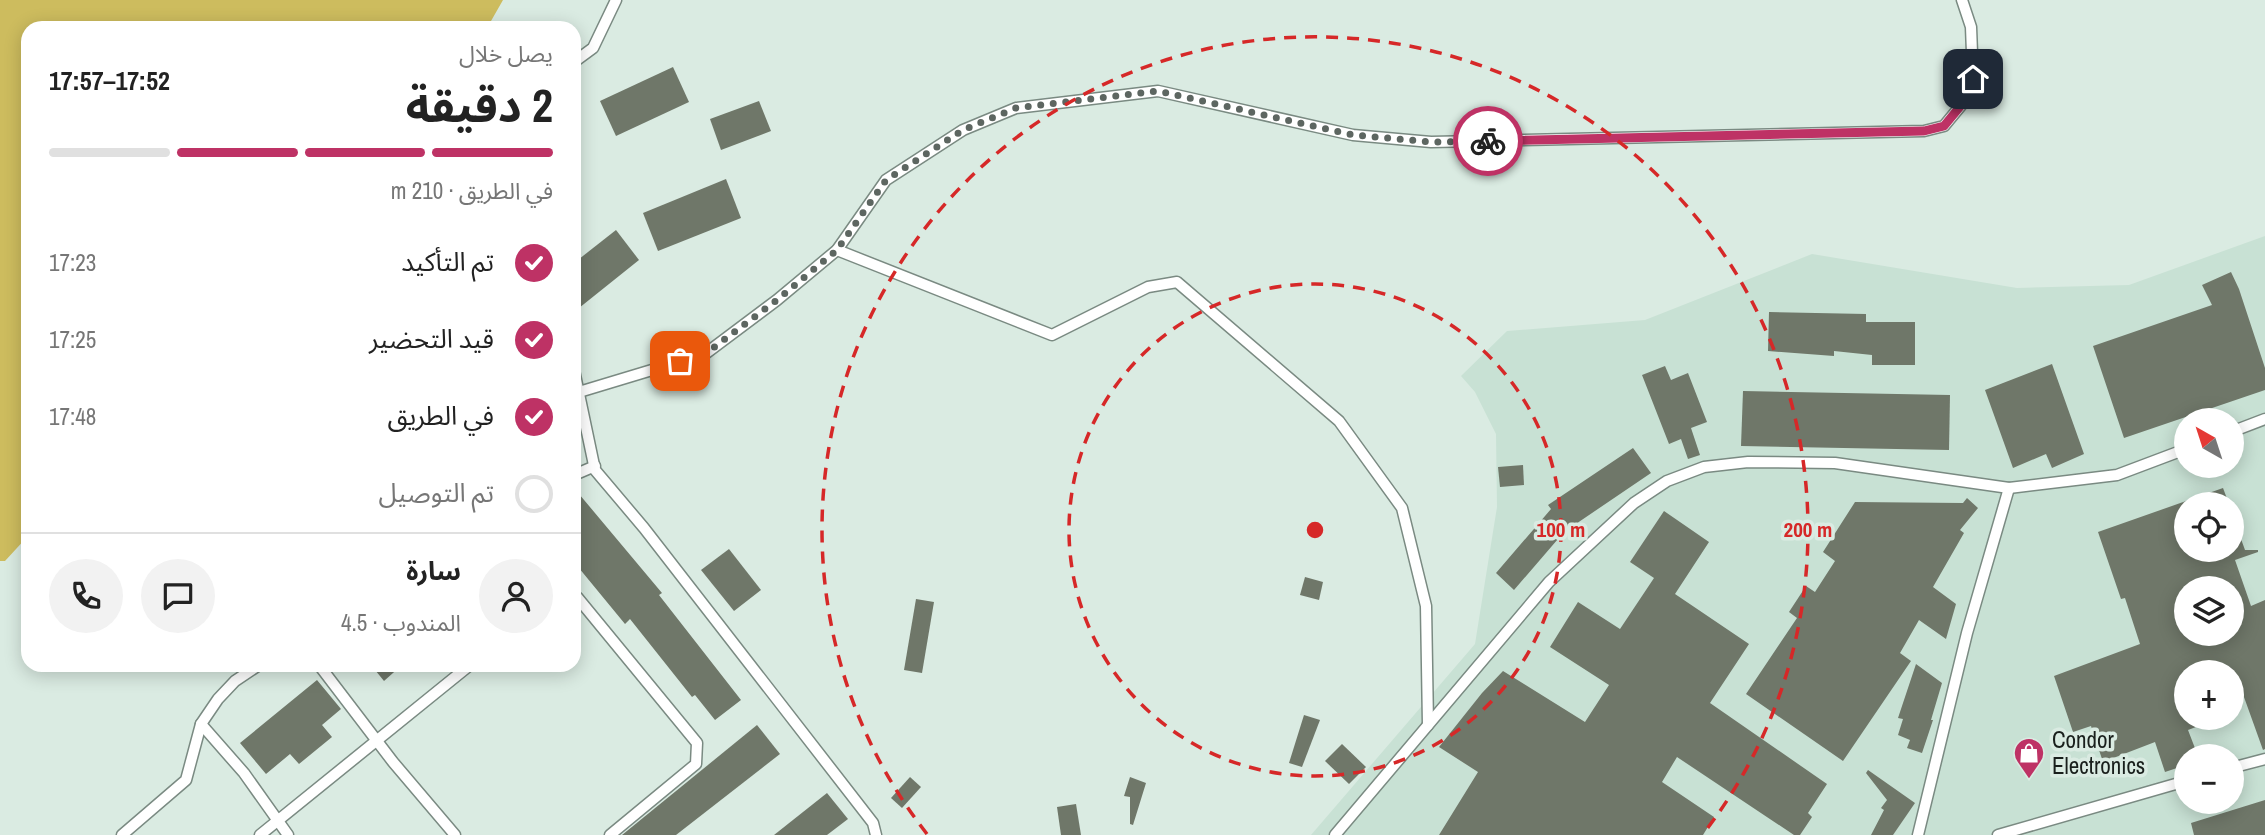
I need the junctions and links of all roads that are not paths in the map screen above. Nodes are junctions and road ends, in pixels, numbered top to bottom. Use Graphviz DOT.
graph roads {
  1 [pos="616,0"];
  2 [pos="1962,0"];
  3 [pos="581,57"];
  4 [pos="837,250"];
  5 [pos="581,391"];
  6 [pos="581,402"];
  7 [pos="2265,419"];
  8 [pos="2244,427"];
  9 [pos="2174,454"];
  10 [pos="594,466"];
  11 [pos="581,472"];
  12 [pos="2008,488"];
  13 [pos="581,602"];
  14 [pos="249,672"];
  15 [pos="323,672"];
  16 [pos="461,672"];
  17 [pos="201,724"];
  18 [pos="1428,725"];
  19 [pos="376,741"];
  20 [pos="2265,759"];
  21 [pos="2244,765"];
  22 [pos="2174,784"];
  23 [pos="277,821"];
  24 [pos="122,835"];
  25 [pos="260,835"];
  26 [pos="288,835"];
  27 [pos="455,835"];
  28 [pos="610,835"];
  29 [pos="876,835"];
  30 [pos="1335,835"];
  31 [pos="1918,835"];
  32 [pos="1998,835"];
  1 -- 3 [label="lane"];
  2 -- 4 [label="lane"];
  4 -- 5 [label="lane"];
  4 -- 18 [label="lane"];
  6 -- 10 [label="lane"];
  7 -- 8 [label="lane"];
  9 -- 12 [label="lane"];
  10 -- 11 [label="lane"];
  10 -- 29 [label="lane"];
  12 -- 18 [label="lane"];
  12 -- 31 [label="lane"];
  13 -- 28 [label="lane"];
  14 -- 17 [label="lane"];
  15 -- 19 [label="lane"];
  16 -- 19 [label="lane"];
  17 -- 23 [label="lane"];
  17 -- 24 [label="lane"];
  18 -- 30 [label="lane"];
  19 -- 23 [label="lane"];
  19 -- 27 [label="lane"];
  20 -- 21 [label="lane"];
  22 -- 32 [label="lane"];
  23 -- 25 [label="lane"];
  23 -- 26 [label="lane"];
}
